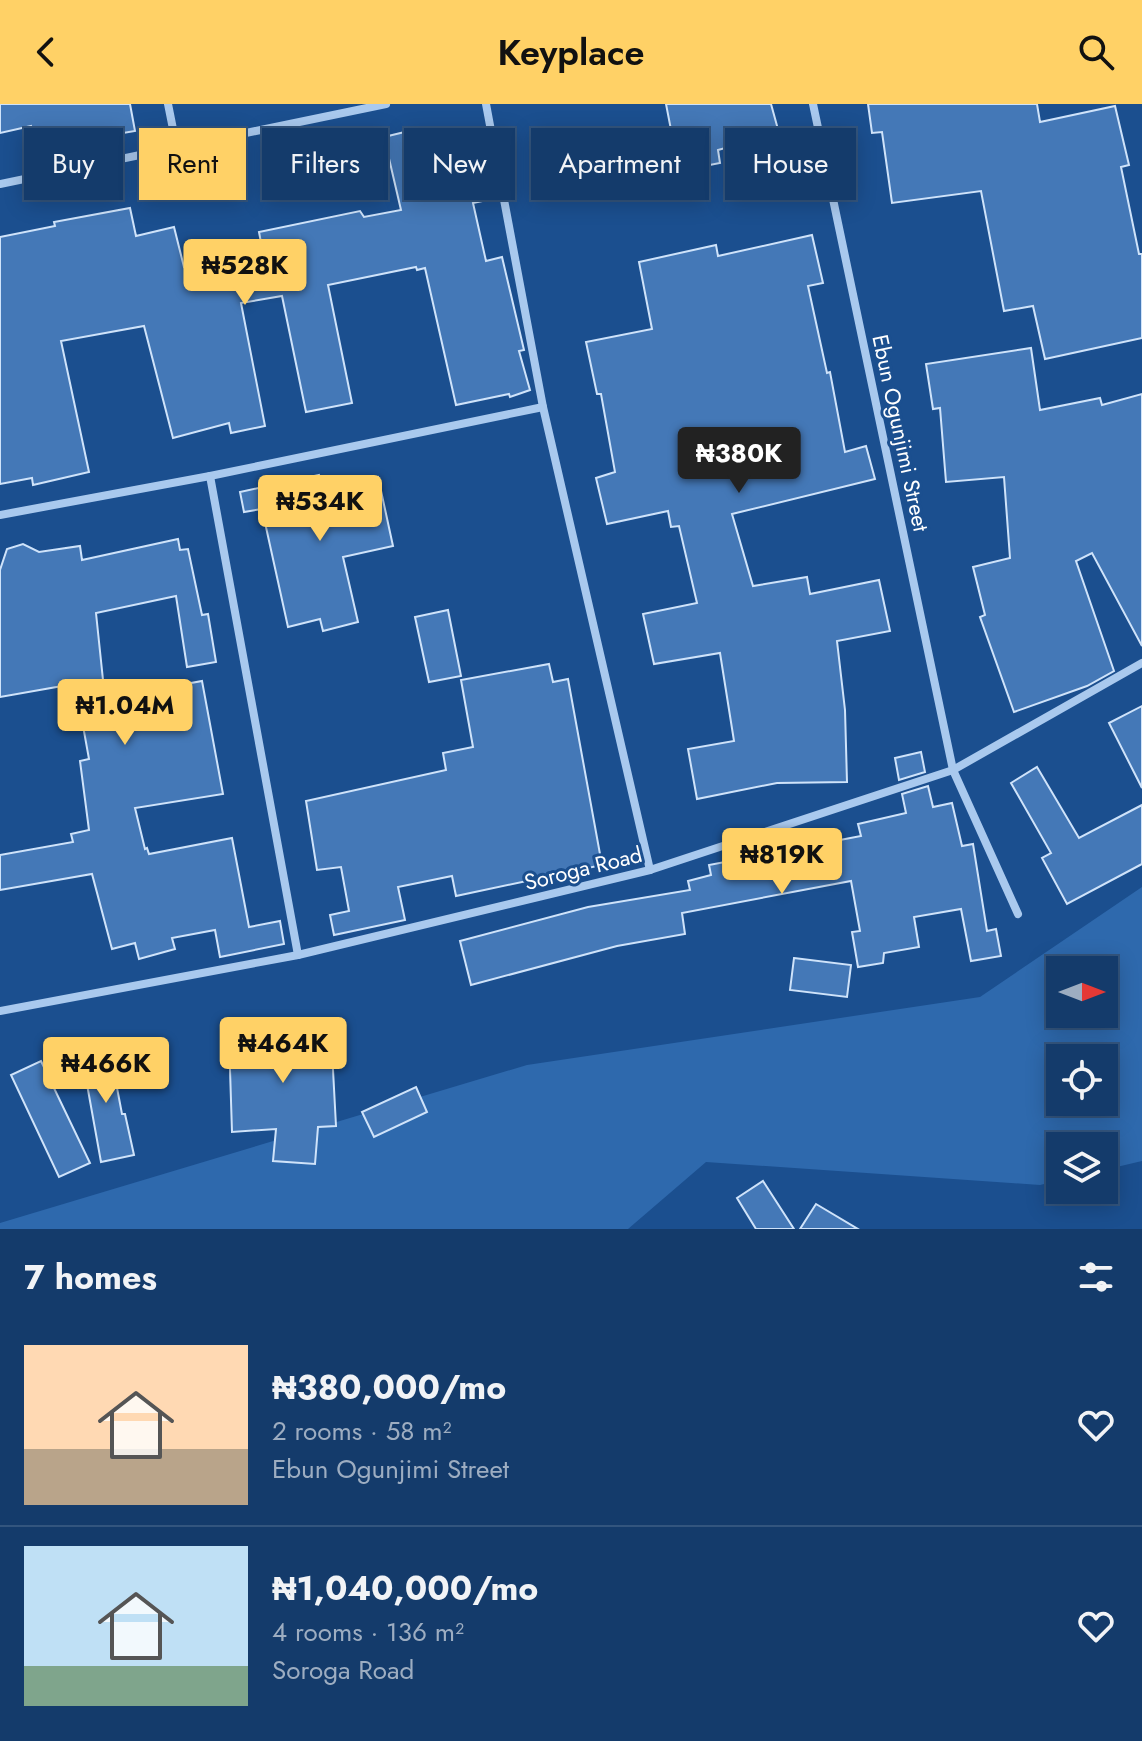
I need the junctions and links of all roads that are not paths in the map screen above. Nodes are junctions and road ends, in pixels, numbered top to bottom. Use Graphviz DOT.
graph roads {
  1 [pos="168,104"];
  2 [pos="386,104"];
  3 [pos="486,104"];
  4 [pos="813,104"];
  5 [pos="173,128"];
  6 [pos="246,134"];
  7 [pos="139,157"];
  8 [pos="0,184"];
  9 [pos="543,407"];
  10 [pos="210,476"];
  11 [pos="0,515"];
  12 [pos="1142,663"];
  13 [pos="953,770"];
  14 [pos="650,870"];
  15 [pos="1018,914"];
  16 [pos="298,955"];
  17 [pos="0,1011"];
  1 -- 5 [label="street"];
  2 -- 6 [label="street"];
  3 -- 9 [label="street"];
  4 -- 13 [label="street, Ebun Ogunjimi Street"];
  7 -- 8 [label="street"];
  9 -- 10 [label="street"];
  9 -- 14 [label="street"];
  10 -- 11 [label="street"];
  10 -- 16 [label="street"];
  12 -- 13 [label="street, Soroga Road"];
  13 -- 14 [label="street, Soroga Road"];
  13 -- 15 [label="street, Ebun Ogunjimi Street"];
  14 -- 16 [label="street, Soroga Road"];
  16 -- 17 [label="street, Soroga Road"];
}
